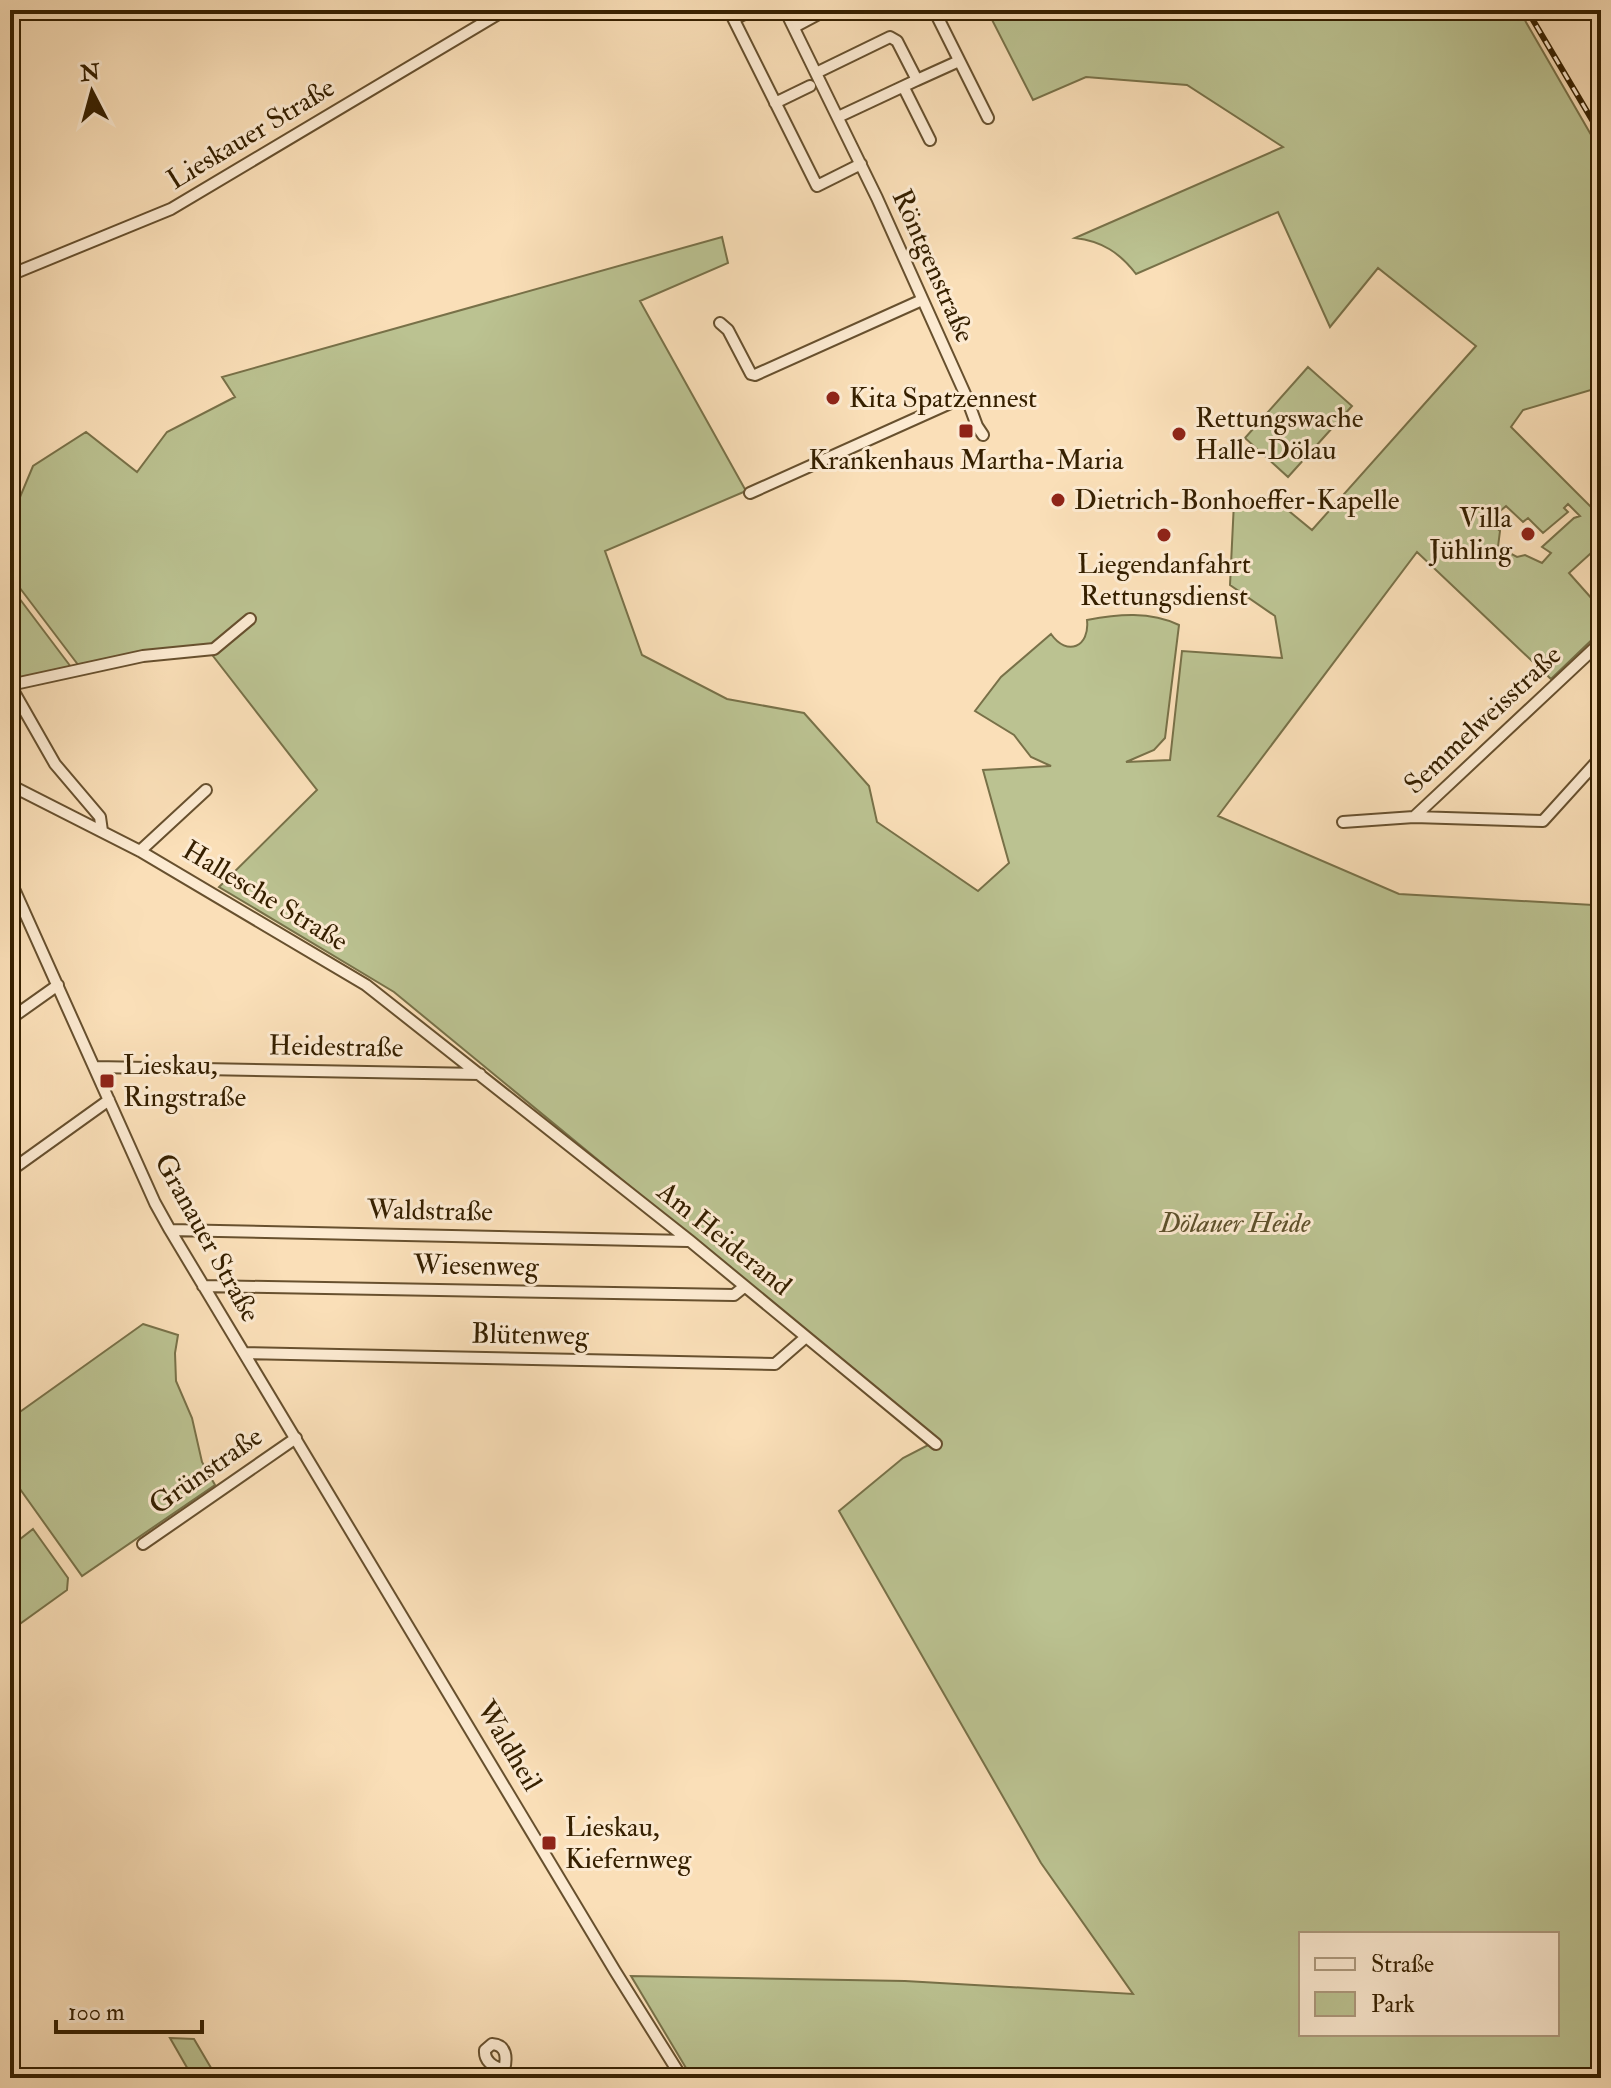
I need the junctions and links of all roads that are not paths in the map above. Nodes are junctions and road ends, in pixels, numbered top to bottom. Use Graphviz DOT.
graph roads {
  1 [pos="505,10"];
  2 [pos="753,10"];
  3 [pos="785,10"];
  4 [pos="826,10"];
  5 [pos="934,10"];
  6 [pos="732,15"];
  7 [pos="794,27"];
  8 [pos="959,61"];
  9 [pos="816,73"];
  10 [pos="917,80"];
  11 [pos="810,86"];
  12 [pos="904,88"];
  13 [pos="775,103"];
  14 [pos="838,117"];
  15 [pos="988,118"];
  16 [pos="930,140"];
  17 [pos="861,164"];
  18 [pos="10,275"];
  19 [pos="922,300"];
  20 [pos="720,323"];
  21 [pos="966,396"];
  22 [pos="983,435"];
  23 [pos="750,493"];
  24 [pos="250,619"];
  25 [pos="1601,642"];
  26 [pos="10,685"];
  27 [pos="1601,757"];
  28 [pos="10,785"];
  29 [pos="206,790"];
  30 [pos="1414,817"];
  31 [pos="1343,822"];
  32 [pos="102,831"];
  33 [pos="140,851"];
  34 [pos="10,880"];
  35 [pos="58,985"];
  36 [pos="10,1019"];
  37 [pos="95,1067"];
  38 [pos="480,1074"];
  39 [pos="109,1100"];
  40 [pos="10,1171"];
  41 [pos="170,1230"];
  42 [pos="690,1241"];
  43 [pos="203,1286"];
  44 [pos="744,1287"];
  45 [pos="806,1337"];
  46 [pos="244,1353"];
  47 [pos="296,1438"];
  48 [pos="936,1444"];
  49 [pos="143,1544"];
  50 [pos="682,2078"];
  1 -- 18 [label="street, Lieskauer Straße"];
  2 -- 6 [label="street"];
  3 -- 7 [label="street, Röntgenstraße"];
  4 -- 7 [label="street"];
  5 -- 8 [label="street"];
  6 -- 13 [label="street"];
  7 -- 9 [label="street, Röntgenstraße"];
  8 -- 10 [label="street"];
  8 -- 15 [label="street"];
  9 -- 10 [label="street"];
  9 -- 14 [label="street, Röntgenstraße"];
  10 -- 12 [label="street"];
  11 -- 13 [label="street"];
  12 -- 14 [label="street"];
  12 -- 16 [label="street"];
  13 -- 17 [label="street"];
  14 -- 17 [label="street, Röntgenstraße"];
  17 -- 19 [label="street, Röntgenstraße"];
  19 -- 20 [label="street"];
  19 -- 21 [label="street, Röntgenstraße"];
  21 -- 22 [label="street, Röntgenstraße"];
  21 -- 23 [label="street"];
  24 -- 26 [label="street"];
  25 -- 30 [label="street, Semmelweisstraße"];
  26 -- 32 [label="street"];
  27 -- 30 [label="street"];
  28 -- 32 [label="street, Hallesche Straße"];
  29 -- 33 [label="street"];
  30 -- 31 [label="street, Semmelweisstraße"];
  32 -- 33 [label="street, Hallesche Straße"];
  33 -- 38 [label="street, Hallesche Straße"];
  34 -- 35 [label="street, Granauer Straße"];
  35 -- 36 [label="street"];
  35 -- 37 [label="street, Granauer Straße"];
  37 -- 38 [label="street, Heidestraße"];
  37 -- 39 [label="street, Granauer Straße"];
  38 -- 42 [label="street, Am Heiderand"];
  39 -- 40 [label="street"];
  39 -- 41 [label="street, Granauer Straße"];
  41 -- 42 [label="street, Waldstraße"];
  41 -- 43 [label="street, Granauer Straße"];
  42 -- 44 [label="street, Am Heiderand"];
  43 -- 44 [label="street, Wiesenweg"];
  43 -- 46 [label="street, Granauer Straße"];
  44 -- 45 [label="street, Am Heiderand"];
  45 -- 46 [label="street, Blütenweg"];
  45 -- 48 [label="street, Am Heiderand"];
  46 -- 47 [label="street, Granauer Straße"];
  47 -- 49 [label="street, Grünstraße"];
  47 -- 50 [label="street, Waldheil"];
}
